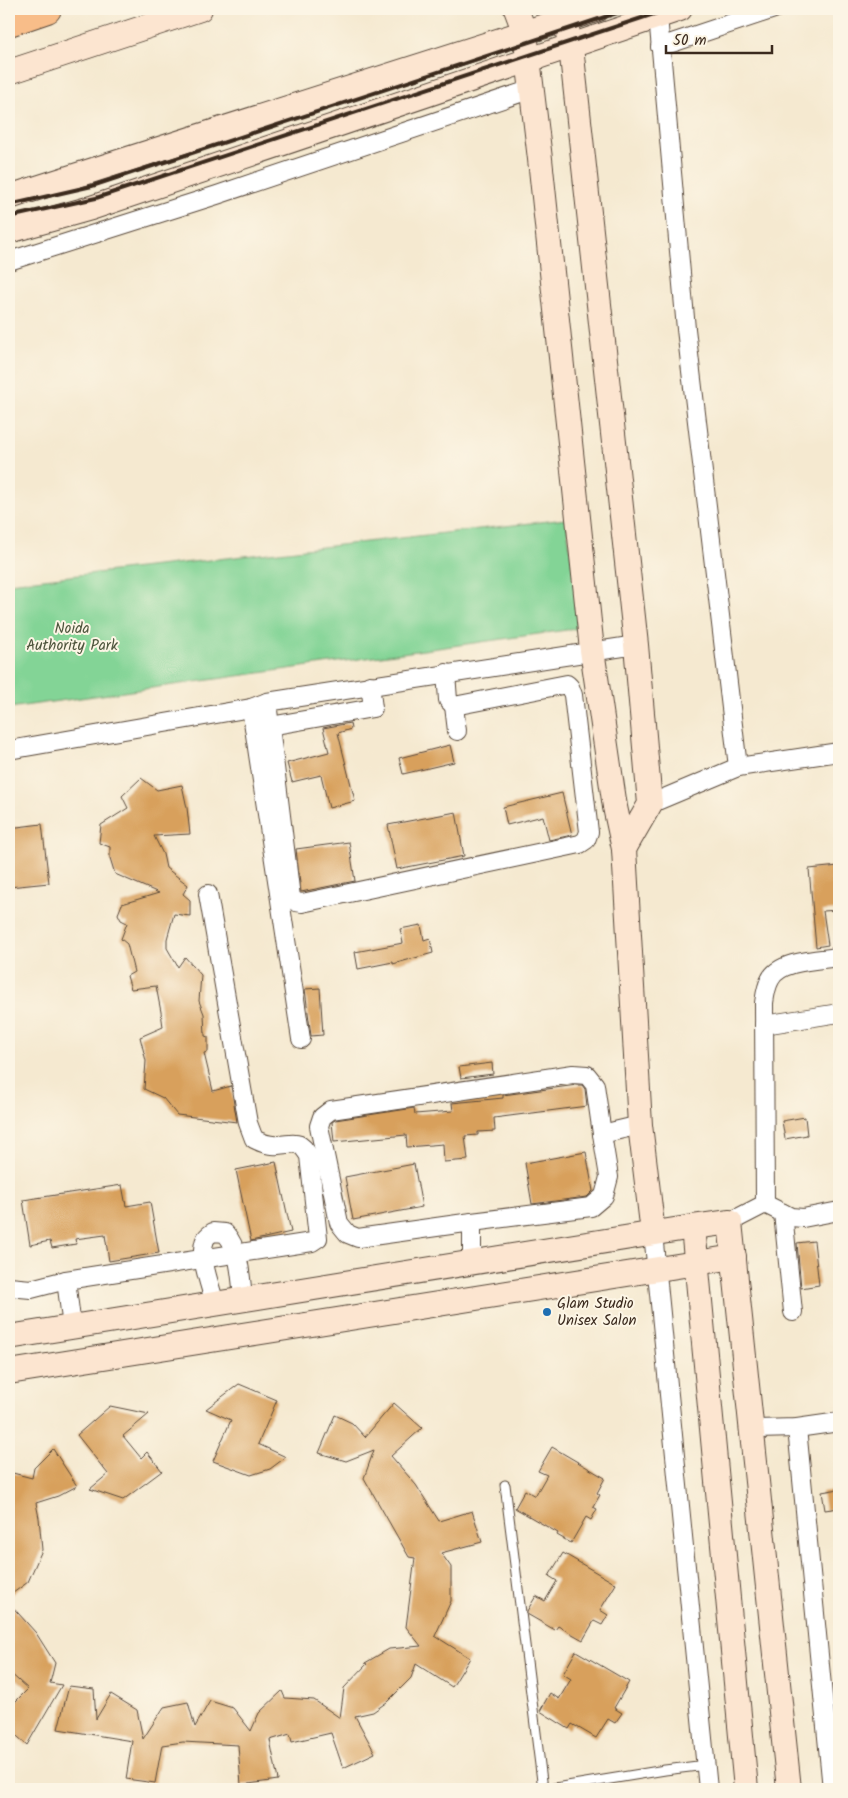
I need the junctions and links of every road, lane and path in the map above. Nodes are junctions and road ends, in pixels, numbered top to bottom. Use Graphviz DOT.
graph roads {
  1 [pos="47,9"];
  2 [pos="200,9"];
  3 [pos="516,9"];
  4 [pos="598,9"];
  5 [pos="680,9"];
  6 [pos="774,9"];
  7 [pos="657,13"];
  8 [pos="563,14"];
  9 [pos="9,22"];
  10 [pos="525,33"];
  11 [pos="571,47"];
  12 [pos="660,47"];
  13 [pos="528,60"];
  14 [pos="9,72"];
  15 [pos="532,88"];
  16 [pos="9,197"];
  17 [pos="9,231"];
  18 [pos="9,261"];
  19 [pos="636,645"];
  20 [pos="592,650"];
  21 [pos="446,673"];
  22 [pos="370,686"];
  23 [pos="259,705"];
  24 [pos="454,706"];
  25 [pos="270,726"];
  26 [pos="457,731"];
  27 [pos="9,750"];
  28 [pos="839,752"];
  29 [pos="738,767"];
  30 [pos="650,804"];
  31 [pos="615,807"];
  32 [pos="624,849"];
  33 [pos="208,894"];
  34 [pos="839,957"];
  35 [pos="839,1013"];
  36 [pos="764,1026"];
  37 [pos="301,1039"];
  38 [pos="640,1125"];
  39 [pos="602,1134"];
  40 [pos="765,1204"];
  41 [pos="839,1211"];
  42 [pos="783,1213"];
  43 [pos="472,1222"];
  44 [pos="730,1222"];
  45 [pos="693,1227"];
  46 [pos="653,1233"];
  47 [pos="236,1254"];
  48 [pos="734,1257"];
  49 [pos="204,1259"];
  50 [pos="472,1262"];
  51 [pos="695,1263"];
  52 [pos="656,1268"];
  53 [pos="66,1280"];
  54 [pos="9,1287"];
  55 [pos="243,1299"];
  56 [pos="215,1304"];
  57 [pos="793,1312"];
  58 [pos="72,1327"];
  59 [pos="9,1337"];
  60 [pos="9,1372"];
  61 [pos="839,1422"];
  62 [pos="798,1428"];
  63 [pos="751,1429"];
  64 [pos="505,1485"];
  65 [pos="706,1766"];
  66 [pos="543,1789"];
  67 [pos="549,1789"];
  68 [pos="708,1789"];
  69 [pos="746,1789"];
  70 [pos="789,1789"];
  71 [pos="832,1789"];
  1 -- 9 [label="highway"];
  2 -- 14 [label="street"];
  3 -- 10 [label="street"];
  4 -- 8 [label="street"];
  5 -- 7 [label="street"];
  6 -- 12 [label="street"];
  7 -- 11 [label="street"];
  7 -- 12 [label="street"];
  8 -- 10 [label="street"];
  8 -- 11 [label="street"];
  10 -- 13 [label="street"];
  10 -- 16 [label="street"];
  11 -- 13 [label="street"];
  11 -- 19 [label="street"];
  12 -- 29 [label="street"];
  13 -- 15 [label="street"];
  13 -- 17 [label="street"];
  15 -- 18 [label="street"];
  15 -- 20 [label="street"];
  19 -- 20 [label="street"];
  19 -- 30 [label="street"];
  20 -- 21 [label="street"];
  20 -- 31 [label="street"];
  21 -- 22 [label="street"];
  21 -- 24 [label="street"];
  22 -- 23 [label="street"];
  22 -- 25 [label="street"];
  23 -- 25 [label="street"];
  23 -- 27 [label="street"];
  23 -- 37 [label="street"];
  24 -- 25 [label="street"];
  24 -- 26 [label="street"];
  28 -- 29 [label="street"];
  29 -- 30 [label="street"];
  30 -- 31 [label="street"];
  30 -- 32 [label="street"];
  31 -- 32 [label="street"];
  32 -- 38 [label="street"];
  33 -- 47 [label="street"];
  34 -- 36 [label="street"];
  35 -- 36 [label="street"];
  36 -- 40 [label="street"];
  38 -- 39 [label="street"];
  38 -- 46 [label="street"];
  39 -- 43 [label="street"];
  39 -- 43 [label="street"];
  40 -- 42 [label="street"];
  40 -- 44 [label="street"];
  41 -- 42 [label="street"];
  42 -- 57 [label="street"];
  43 -- 50 [label="street"];
  44 -- 45 [label="street"];
  44 -- 48 [label="street"];
  45 -- 46 [label="street"];
  45 -- 51 [label="street"];
  46 -- 50 [label="street"];
  46 -- 52 [label="street"];
  47 -- 49 [label="street"];
  47 -- 49 [label="street"];
  47 -- 55 [label="street"];
  48 -- 51 [label="street"];
  48 -- 63 [label="street"];
  49 -- 53 [label="street"];
  49 -- 56 [label="street"];
  50 -- 55 [label="street"];
  51 -- 52 [label="street"];
  51 -- 69 [label="street"];
  52 -- 60 [label="street"];
  52 -- 65 [label="street"];
  53 -- 54 [label="street"];
  53 -- 58 [label="street"];
  55 -- 56 [label="street"];
  56 -- 58 [label="street"];
  58 -- 59 [label="street"];
  61 -- 62 [label="street"];
  62 -- 63 [label="street"];
  62 -- 71 [label="street"];
  63 -- 70 [label="street"];
  64 -- 66 [label="lane"];
  65 -- 67 [label="lane"];
  65 -- 68 [label="street"];
}
